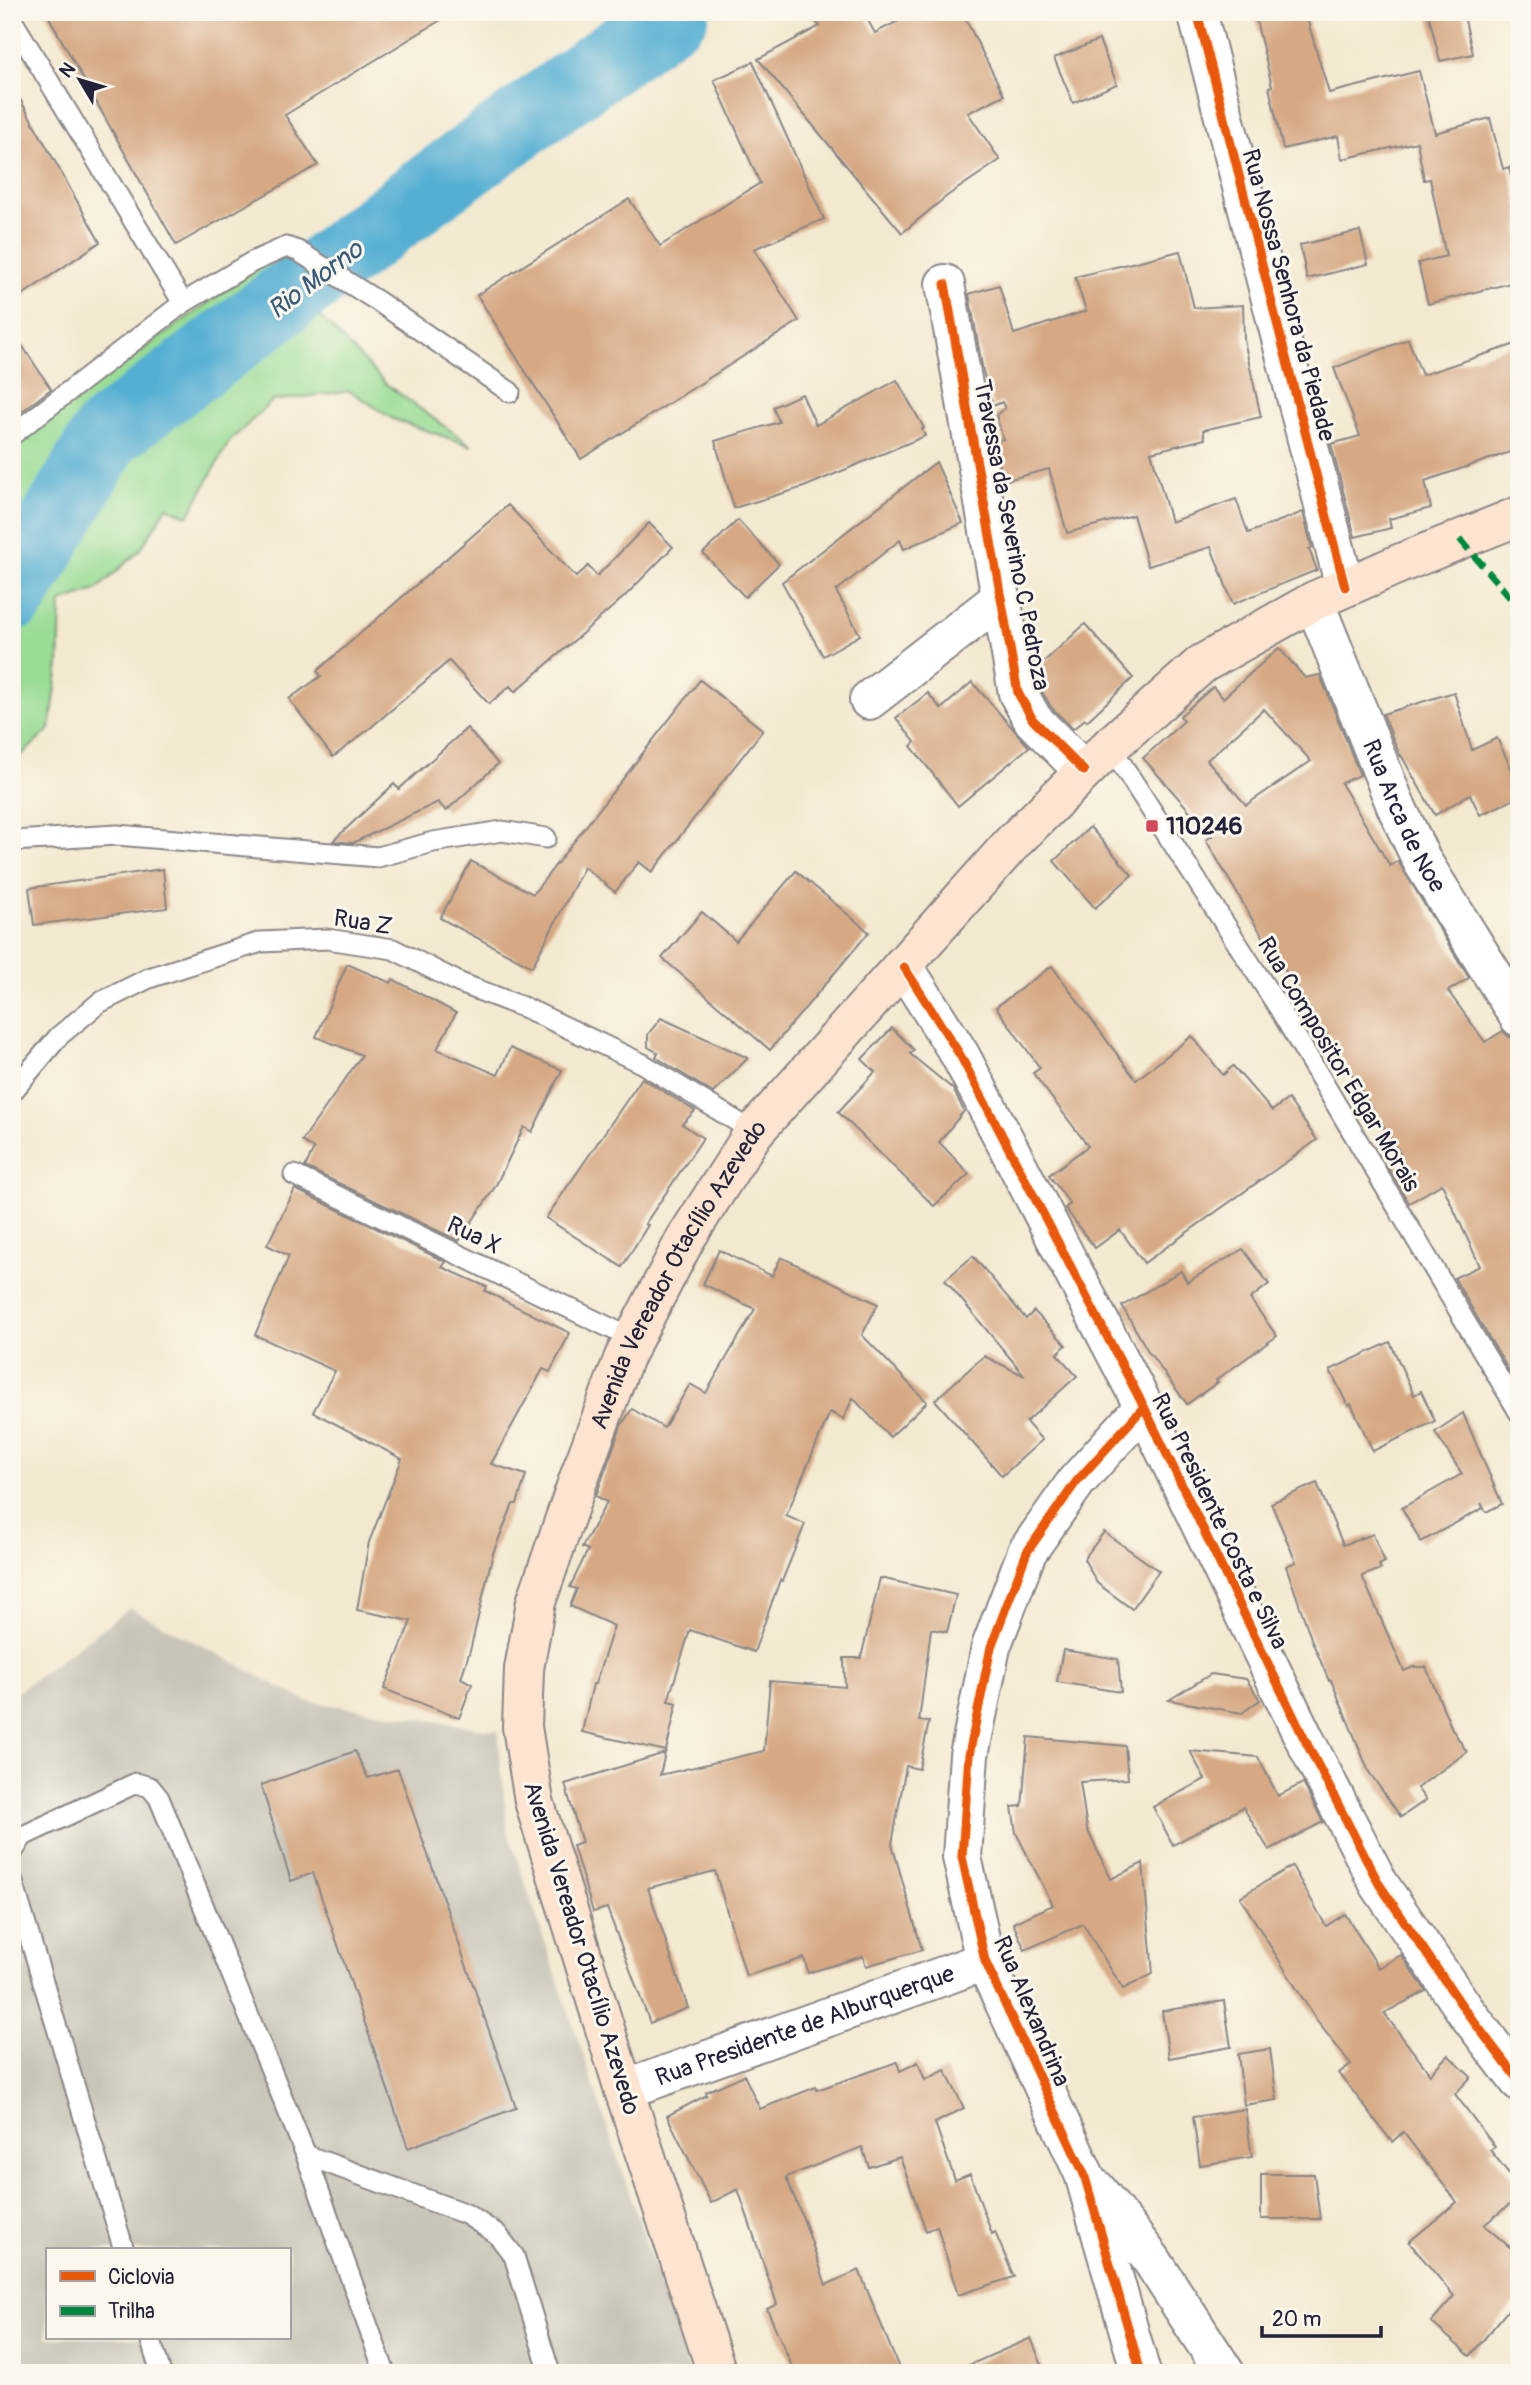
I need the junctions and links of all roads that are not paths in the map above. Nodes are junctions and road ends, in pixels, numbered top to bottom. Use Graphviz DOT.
graph roads {
  1 [pos="1197,12"];
  2 [pos="12,20"];
  3 [pos="945,284"];
  4 [pos="183,303"];
  5 [pos="510,392"];
  6 [pos="12,435"];
  7 [pos="1519,516"];
  8 [pos="1329,594"];
  9 [pos="1001,598"];
  10 [pos="869,700"];
  11 [pos="1097,759"];
  12 [pos="546,838"];
  13 [pos="12,841"];
  14 [pos="904,967"];
  15 [pos="1519,1017"];
  16 [pos="12,1092"];
  17 [pos="754,1132"];
  18 [pos="294,1175"];
  19 [pos="633,1339"];
  20 [pos="1144,1407"];
  21 [pos="1519,1412"];
  22 [pos="12,1853"];
  23 [pos="12,1879"];
  24 [pos="985,1961"];
  25 [pos="1519,2081"];
  26 [pos="624,2090"];
  27 [pos="306,2155"];
  28 [pos="1084,2174"];
  29 [pos="123,2248"];
  30 [pos="151,2340"];
  31 [pos="161,2373"];
  32 [pos="385,2373"];
  33 [pos="550,2373"];
  34 [pos="717,2373"];
  35 [pos="1141,2373"];
  36 [pos="1225,2373"];
  1 -- 8 [label="street, Rua Nossa Senhora da Piedade"];
  2 -- 4 [label="lane"];
  3 -- 9 [label="street, Travessa da Severino C Pedroza"];
  4 -- 5 [label="lane"];
  4 -- 6 [label="lane"];
  7 -- 8 [label="main road, Avenida Vereador Otacílio Azevedo"];
  8 -- 11 [label="main road, Avenida Vereador Otacílio Azevedo"];
  8 -- 15 [label="street, Rua Arca de Noe"];
  9 -- 10 [label="street"];
  9 -- 11 [label="street, Travessa da Severino C Pedroza"];
  11 -- 14 [label="main road, Avenida Vereador Otacílio Azevedo"];
  11 -- 21 [label="lane, Rua Compositor Edgar Morais"];
  12 -- 13 [label="lane"];
  14 -- 17 [label="main road, Avenida Vereador Otacílio Azevedo"];
  14 -- 20 [label="street, Rua Presidente Costa e Silva"];
  16 -- 17 [label="lane, Rua Z"];
  17 -- 19 [label="main road, Avenida Vereador Otacílio Azevedo"];
  18 -- 19 [label="lane, Rua X"];
  19 -- 26 [label="main road, Avenida Vereador Otacílio Azevedo"];
  20 -- 24 [label="street, Rua Alexandrina"];
  20 -- 25 [label="street, Rua Presidente Costa e Silva"];
  22 -- 27 [label="lane"];
  23 -- 29 [label="lane"];
  24 -- 26 [label="street, Rua Presidente de Alburquerque"];
  24 -- 28 [label="street, Rua Alexandrina"];
  26 -- 34 [label="main road, Avenida Vereador Otacílio Azevedo"];
  27 -- 32 [label="lane"];
  27 -- 33 [label="lane"];
  28 -- 35 [label="street, Rua Alexandrina"];
  28 -- 36 [label="street"];
  30 -- 31 [label="lane"];
}
